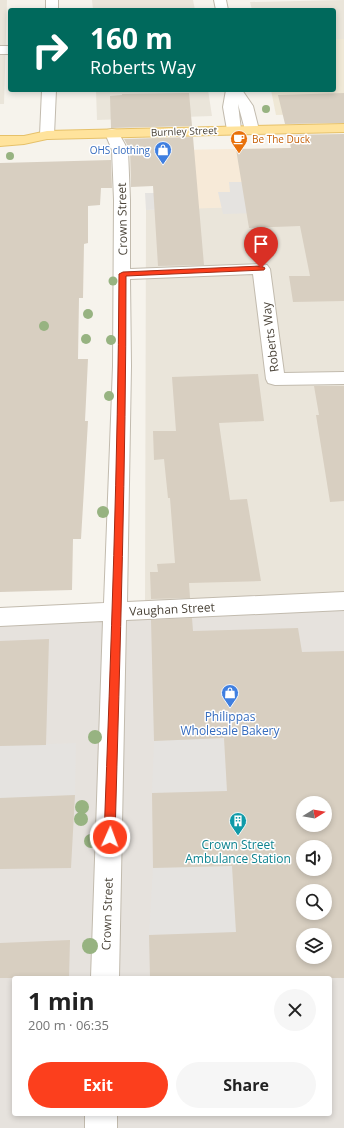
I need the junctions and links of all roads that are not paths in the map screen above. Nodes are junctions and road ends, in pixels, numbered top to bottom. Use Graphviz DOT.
graph roads {
  1 [pos="49,92"];
  2 [pos="234,92"];
  3 [pos="236,92"];
  4 [pos="0,127"];
  5 [pos="344,128"];
  6 [pos="234,130"];
  7 [pos="252,130"];
  8 [pos="112,133"];
  9 [pos="47,135"];
  10 [pos="0,141"];
  11 [pos="123,274"];
  12 [pos="344,378"];
  13 [pos="344,601"];
  14 [pos="116,612"];
  15 [pos="0,617"];
  16 [pos="105,976"];
  17 [pos="101,1116"];
  18 [pos="100,1128"];
  1 -- 9 [label="street"];
  2 -- 6 [label="street"];
  3 -- 7 [label="street"];
  4 -- 9 [label="main road, Burnley Street"];
  5 -- 7 [label="main road, Burnley Street"];
  6 -- 7 [label="main road, Burnley Street"];
  6 -- 8 [label="main road, Burnley Street"];
  8 -- 9 [label="main road, Burnley Street"];
  8 -- 11 [label="street, Crown Street"];
  9 -- 10 [label="main road, Burnley Street"];
  11 -- 12 [label="street, Roberts Way"];
  11 -- 14 [label="street, Crown Street"];
  13 -- 14 [label="street, Vaughan Street"];
  14 -- 15 [label="street, Vaughan Street"];
  14 -- 16 [label="street, Crown Street"];
  17 -- 18 [label="street"];
}
